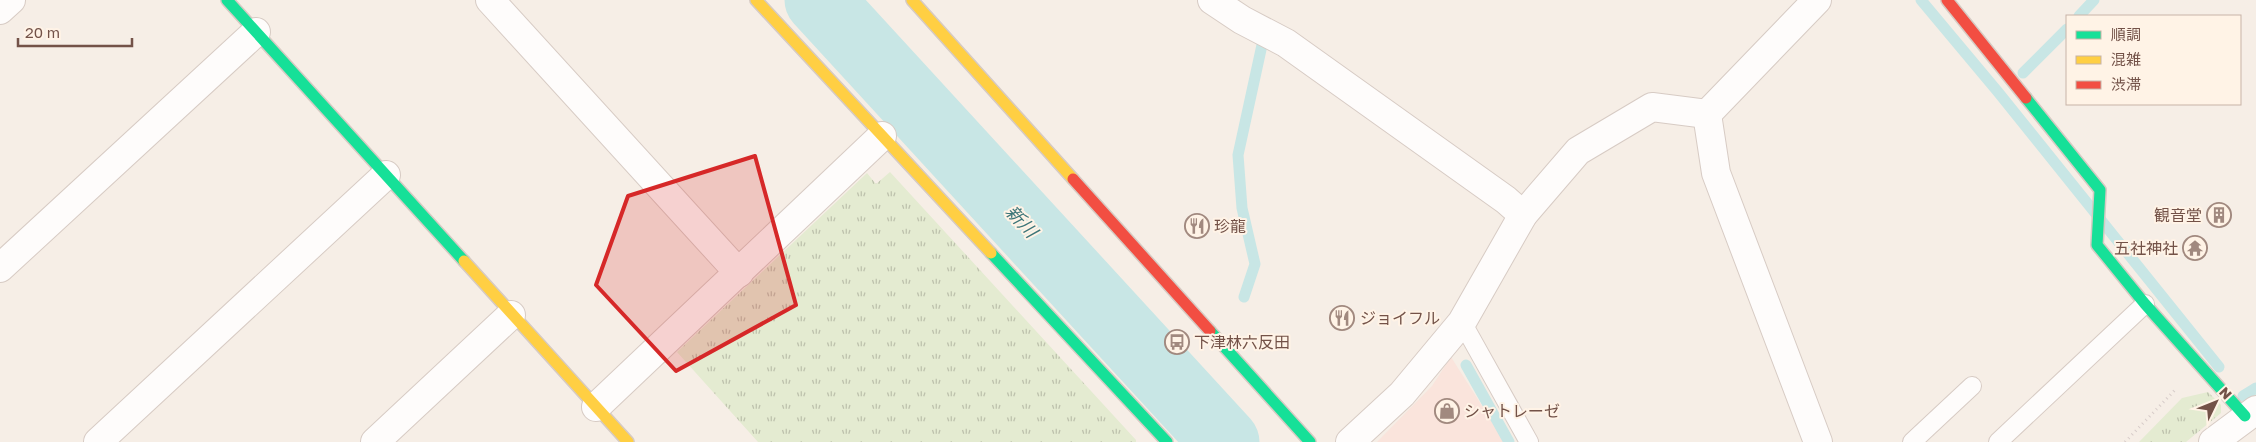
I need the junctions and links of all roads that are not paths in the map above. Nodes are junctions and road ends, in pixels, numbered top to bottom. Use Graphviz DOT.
graph roads {
  1 [pos="10,0"];
  2 [pos="227,0"];
  3 [pos="490,0"];
  4 [pos="756,0"];
  5 [pos="912,0"];
  6 [pos="1212,0"];
  7 [pos="1817,0"];
  8 [pos="1947,0"];
  9 [pos="0,10"];
  10 [pos="256,32"];
  11 [pos="1707,114"];
  12 [pos="882,136"];
  13 [pos="386,175"];
  14 [pos="1523,215"];
  15 [pos="0,268"];
  16 [pos="739,273"];
  17 [pos="2145,304"];
  18 [pos="511,315"];
  19 [pos="1462,322"];
  20 [pos="1972,386"];
  21 [pos="596,407"];
  22 [pos="2252,412"];
  23 [pos="98,442"];
  24 [pos="375,442"];
  25 [pos="628,442"];
  26 [pos="1167,442"];
  27 [pos="1310,442"];
  28 [pos="1350,442"];
  29 [pos="1529,442"];
  30 [pos="1818,442"];
  31 [pos="1912,442"];
  32 [pos="1998,442"];
  33 [pos="2213,442"];
  1 -- 9 [label="street"];
  2 -- 10 [label="street"];
  3 -- 16 [label="street"];
  4 -- 12 [label="street"];
  5 -- 27 [label="street"];
  6 -- 14 [label="street"];
  7 -- 11 [label="street"];
  8 -- 17 [label="street"];
  10 -- 13 [label="street"];
  10 -- 15 [label="street"];
  11 -- 14 [label="street"];
  11 -- 30 [label="street"];
  12 -- 16 [label="street"];
  12 -- 26 [label="street"];
  13 -- 18 [label="street"];
  13 -- 23 [label="street"];
  14 -- 19 [label="street"];
  16 -- 21 [label="street"];
  17 -- 22 [label="street"];
  17 -- 32 [label="lane"];
  18 -- 21 [label="street"];
  18 -- 24 [label="street"];
  19 -- 28 [label="street"];
  19 -- 29 [label="lane"];
  20 -- 31 [label="lane"];
  21 -- 25 [label="street"];
  22 -- 33 [label="street"];
}
